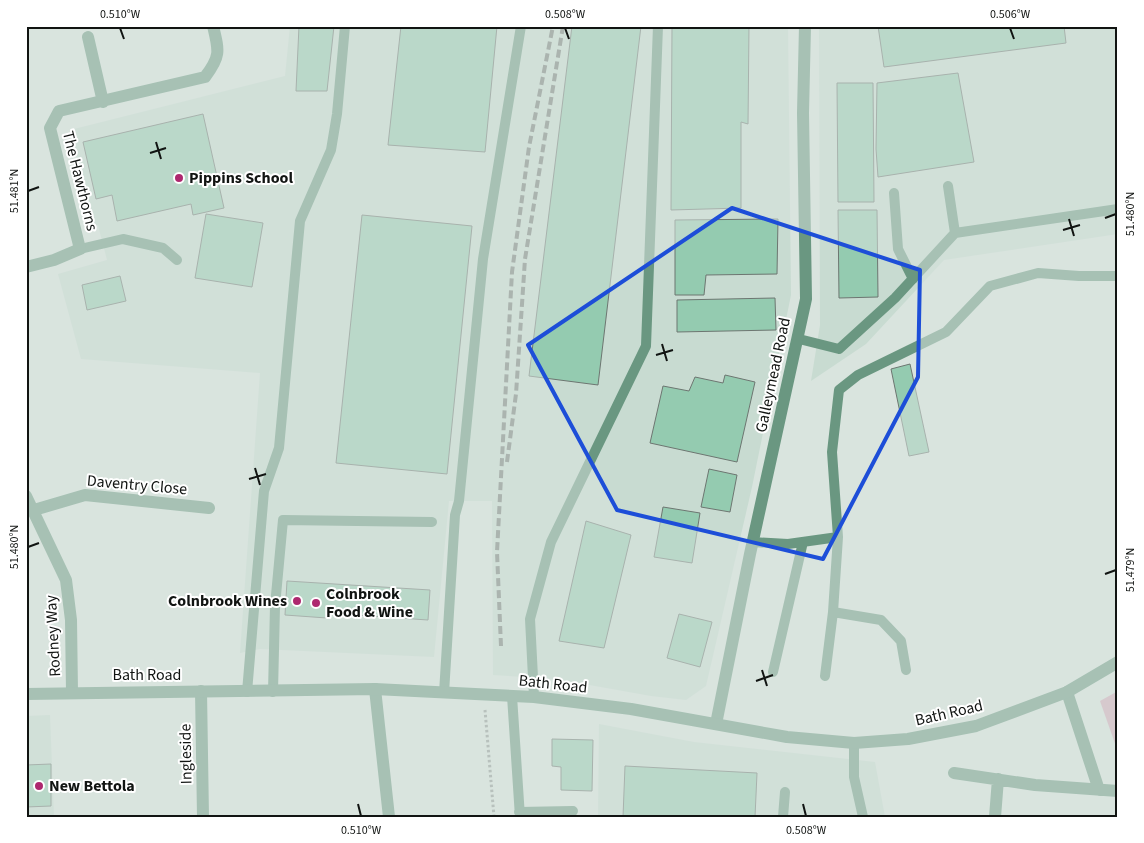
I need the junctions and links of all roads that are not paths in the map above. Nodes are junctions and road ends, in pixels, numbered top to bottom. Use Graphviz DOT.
graph roads {
  1 [pos="213,26"];
  2 [pos="345,26"];
  3 [pos="521,26"];
  4 [pos="658,26"];
  5 [pos="805,26"];
  6 [pos="88,37"];
  7 [pos="103,102"];
  8 [pos="948,186"];
  9 [pos="894,194"];
  10 [pos="1118,209"];
  11 [pos="955,233"];
  12 [pos="80,249"];
  13 [pos="177,260"];
  14 [pos="26,268"];
  15 [pos="1118,276"];
  16 [pos="913,280"];
  17 [pos="798,339"];
  18 [pos="26,496"];
  19 [pos="209,508"];
  20 [pos="34,510"];
  21 [pos="432,522"];
  22 [pos="838,537"];
  23 [pos="752,542"];
  24 [pos="803,542"];
  25 [pos="833,612"];
  26 [pos="1118,662"];
  27 [pos="906,670"];
  28 [pos="773,672"];
  29 [pos="825,676"];
  30 [pos="374,689"];
  31 [pos="201,691"];
  32 [pos="72,692"];
  33 [pos="247,692"];
  34 [pos="273,692"];
  35 [pos="1067,692"];
  36 [pos="444,693"];
  37 [pos="26,694"];
  38 [pos="512,696"];
  39 [pos="534,697"];
  40 [pos="716,724"];
  41 [pos="854,743"];
  42 [pos="954,772"];
  43 [pos="998,780"];
  44 [pos="1099,790"];
  45 [pos="1118,791"];
  46 [pos="785,792"];
  47 [pos="573,811"];
  48 [pos="520,814"];
  49 [pos="203,817"];
  50 [pos="389,817"];
  51 [pos="783,817"];
  52 [pos="863,817"];
  53 [pos="995,817"];
  1 -- 7 [label="street, The Hawthorns"];
  2 -- 33 [label="lane"];
  3 -- 36 [label="lane"];
  4 -- 39 [label="lane"];
  5 -- 17 [label="street, Galleymead Road"];
  6 -- 7 [label="street"];
  7 -- 12 [label="street, The Hawthorns"];
  8 -- 11 [label="lane"];
  9 -- 16 [label="lane"];
  10 -- 11 [label="lane"];
  11 -- 16 [label="lane"];
  12 -- 13 [label="lane"];
  12 -- 14 [label="street, The Hawthorns"];
  15 -- 22 [label="lane"];
  16 -- 17 [label="lane"];
  17 -- 23 [label="street, Galleymead Road"];
  18 -- 20 [label="street, Rodney Way"];
  19 -- 20 [label="street, Daventry Close"];
  20 -- 32 [label="street, Rodney Way"];
  21 -- 34 [label="lane"];
  22 -- 24 [label="lane"];
  22 -- 25 [label="lane"];
  23 -- 24 [label="lane"];
  23 -- 40 [label="street, Galleymead Road"];
  24 -- 28 [label="lane"];
  25 -- 27 [label="lane"];
  25 -- 29 [label="lane"];
  26 -- 35 [label="street, Bath Road"];
  30 -- 34 [label="street, Bath Road"];
  30 -- 36 [label="street, Bath Road"];
  30 -- 50 [label="street"];
  31 -- 32 [label="street, Bath Road"];
  31 -- 33 [label="street, Bath Road"];
  31 -- 49 [label="street, Ingleside"];
  32 -- 37 [label="street, Bath Road"];
  33 -- 34 [label="street, Bath Road"];
  35 -- 41 [label="street, Bath Road"];
  35 -- 44 [label="street"];
  36 -- 38 [label="street, Bath Road"];
  38 -- 39 [label="street, Bath Road"];
  38 -- 48 [label="lane"];
  39 -- 40 [label="street, Bath Road"];
  40 -- 41 [label="street, Bath Road"];
  41 -- 52 [label="lane"];
  42 -- 43 [label="street"];
  43 -- 44 [label="street"];
  43 -- 53 [label="street"];
  44 -- 45 [label="street"];
  46 -- 51 [label="lane"];
  47 -- 48 [label="lane"];
}
